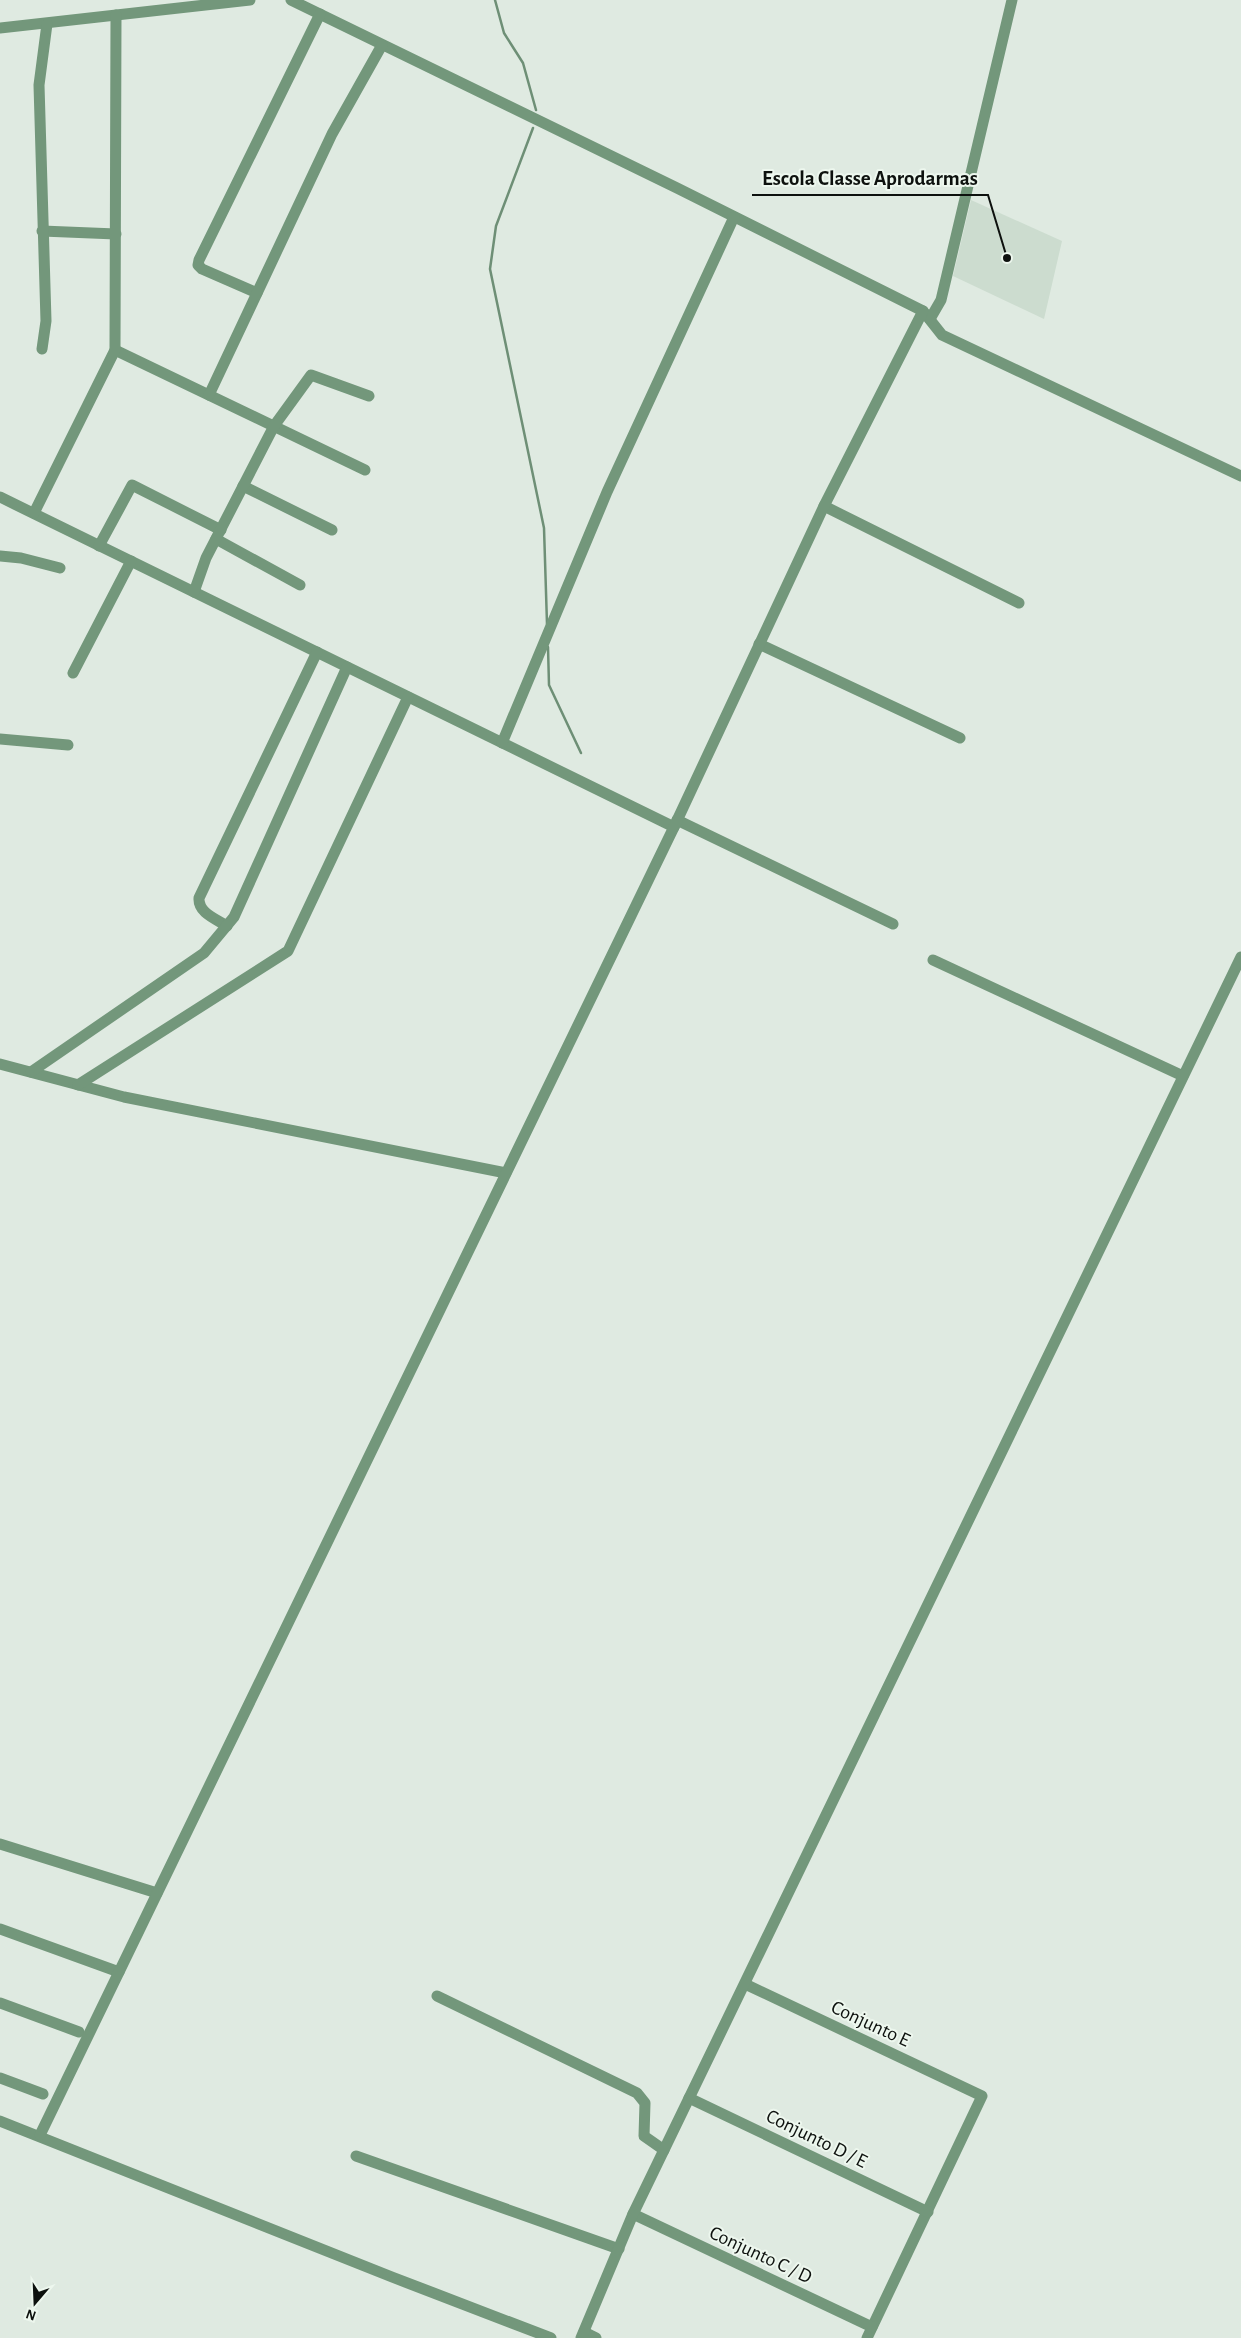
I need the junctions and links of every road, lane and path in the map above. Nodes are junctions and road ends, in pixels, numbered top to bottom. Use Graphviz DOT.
graph roads {
  1 [pos="250,0"];
  2 [pos="291,0"];
  3 [pos="1012,0"];
  4 [pos="320,14"];
  5 [pos="116,15"];
  6 [pos="47,24"];
  7 [pos="0,28"];
  8 [pos="382,45"];
  9 [pos="734,217"];
  10 [pos="42,231"];
  11 [pos="116,234"];
  12 [pos="257,293"];
  13 [pos="926,315"];
  14 [pos="42,349"];
  15 [pos="115,350"];
  16 [pos="209,395"];
  17 [pos="369,396"];
  18 [pos="274,426"];
  19 [pos="365,470"];
  20 [pos="1241,476"];
  21 [pos="243,486"];
  22 [pos="0,497"];
  23 [pos="824,506"];
  24 [pos="34,514"];
  25 [pos="332,530"];
  26 [pos="218,534"];
  27 [pos="99,546"];
  28 [pos="0,556"];
  29 [pos="131,561"];
  30 [pos="60,568"];
  31 [pos="300,585"];
  32 [pos="194,592"];
  33 [pos="1019,603"];
  34 [pos="759,644"];
  35 [pos="317,652"];
  36 [pos="347,667"];
  37 [pos="73,673"];
  38 [pos="408,697"];
  39 [pos="960,738"];
  40 [pos="0,739"];
  41 [pos="502,743"];
  42 [pos="68,745"];
  43 [pos="675,823"];
  44 [pos="893,924"];
  45 [pos="227,926"];
  46 [pos="1241,957"];
  47 [pos="933,960"];
  48 [pos="0,1064"];
  49 [pos="31,1072"];
  50 [pos="1183,1076"];
  51 [pos="78,1085"];
  52 [pos="506,1173"];
  53 [pos="0,1844"];
  54 [pos="157,1893"];
  55 [pos="0,1930"];
  56 [pos="119,1972"];
  57 [pos="745,1984"];
  58 [pos="437,1996"];
  59 [pos="0,2003"];
  60 [pos="79,2032"];
  61 [pos="0,2078"];
  62 [pos="43,2094"];
  63 [pos="689,2098"];
  64 [pos="0,2121"];
  65 [pos="40,2136"];
  66 [pos="664,2150"];
  67 [pos="356,2156"];
  68 [pos="928,2212"];
  69 [pos="633,2214"];
  70 [pos="619,2249"];
  71 [pos="872,2327"];
  72 [pos="583,2335"];
  73 [pos="551,2338"];
  74 [pos="596,2338"];
  75 [pos="867,2338"];
  1 -- 5 [label="street"];
  2 -- 4 [label="street"];
  3 -- 13 [label="street"];
  4 -- 8 [label="street"];
  4 -- 12 [label="street"];
  5 -- 6 [label="street"];
  5 -- 11 [label="street"];
  6 -- 7 [label="street"];
  6 -- 10 [label="street"];
  8 -- 9 [label="street"];
  8 -- 12 [label="street"];
  9 -- 13 [label="street"];
  9 -- 41 [label="street"];
  10 -- 11 [label="street"];
  10 -- 14 [label="street"];
  11 -- 15 [label="street"];
  12 -- 16 [label="street"];
  13 -- 20 [label="street"];
  13 -- 23 [label="street"];
  15 -- 16 [label="street"];
  15 -- 24 [label="street"];
  16 -- 18 [label="street"];
  17 -- 18 [label="street"];
  18 -- 19 [label="street"];
  18 -- 21 [label="street"];
  21 -- 25 [label="street"];
  21 -- 26 [label="street"];
  22 -- 24 [label="street"];
  23 -- 33 [label="street"];
  23 -- 34 [label="street"];
  24 -- 27 [label="street"];
  26 -- 27 [label="street"];
  26 -- 31 [label="street"];
  26 -- 32 [label="street"];
  27 -- 29 [label="street"];
  28 -- 30 [label="street"];
  29 -- 32 [label="street"];
  29 -- 37 [label="street"];
  32 -- 35 [label="street"];
  34 -- 39 [label="street"];
  34 -- 43 [label="street"];
  35 -- 36 [label="street"];
  35 -- 45 [label="street"];
  36 -- 38 [label="street"];
  36 -- 45 [label="street"];
  38 -- 41 [label="street"];
  38 -- 51 [label="street"];
  40 -- 42 [label="street"];
  41 -- 43 [label="street"];
  43 -- 44 [label="street"];
  43 -- 52 [label="street"];
  45 -- 49 [label="street"];
  46 -- 50 [label="street"];
  47 -- 50 [label="street"];
  48 -- 49 [label="street"];
  49 -- 51 [label="street"];
  50 -- 57 [label="street"];
  51 -- 52 [label="street"];
  52 -- 54 [label="street"];
  53 -- 54 [label="street"];
  54 -- 56 [label="street"];
  55 -- 56 [label="street"];
  56 -- 65 [label="street"];
  57 -- 63 [label="street"];
  57 -- 68 [label="street, Conjunto E"];
  58 -- 66 [label="street"];
  59 -- 60 [label="street"];
  61 -- 62 [label="street"];
  63 -- 66 [label="street"];
  63 -- 68 [label="street, Conjunto D / E"];
  64 -- 65 [label="street"];
  65 -- 73 [label="street"];
  66 -- 69 [label="street"];
  67 -- 70 [label="street"];
  68 -- 71 [label="street"];
  69 -- 70 [label="street"];
  69 -- 71 [label="street, Conjunto C / D"];
  70 -- 72 [label="street"];
  71 -- 75 [label="street"];
  72 -- 74 [label="street"];
}
